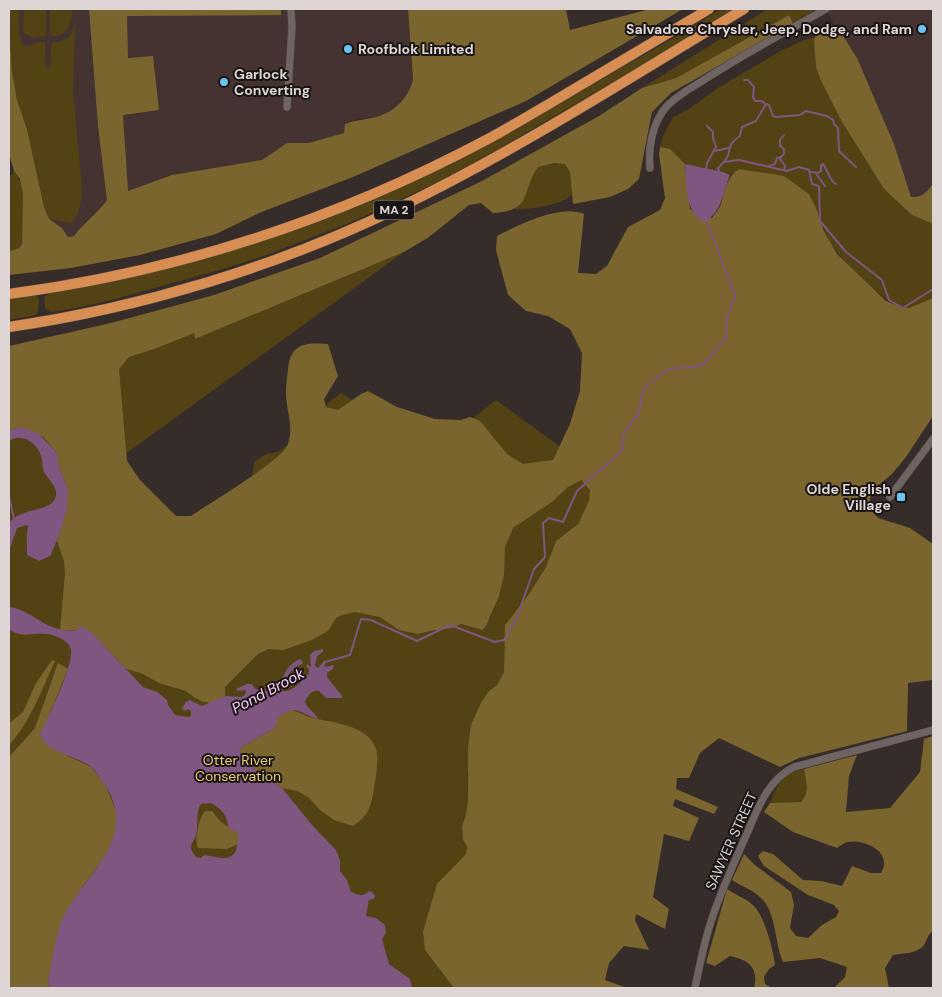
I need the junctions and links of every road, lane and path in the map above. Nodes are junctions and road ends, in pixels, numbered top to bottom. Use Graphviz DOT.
graph roads {
  1 [pos="291,9"];
  2 [pos="709,9"];
  3 [pos="744,9"];
  4 [pos="826,9"];
  5 [pos="287,107"];
  6 [pos="650,168"];
  7 [pos="9,294"];
  8 [pos="9,326"];
  9 [pos="933,440"];
  10 [pos="890,497"];
  11 [pos="933,730"];
  12 [pos="695,988"];
  1 -- 5 [label="street"];
  2 -- 7 [label="highway, MA 2"];
  3 -- 8 [label="highway, MA 2"];
  4 -- 6 [label="street"];
  9 -- 10 [label="street"];
  11 -- 12 [label="street, SAWYER STREET"];
}
